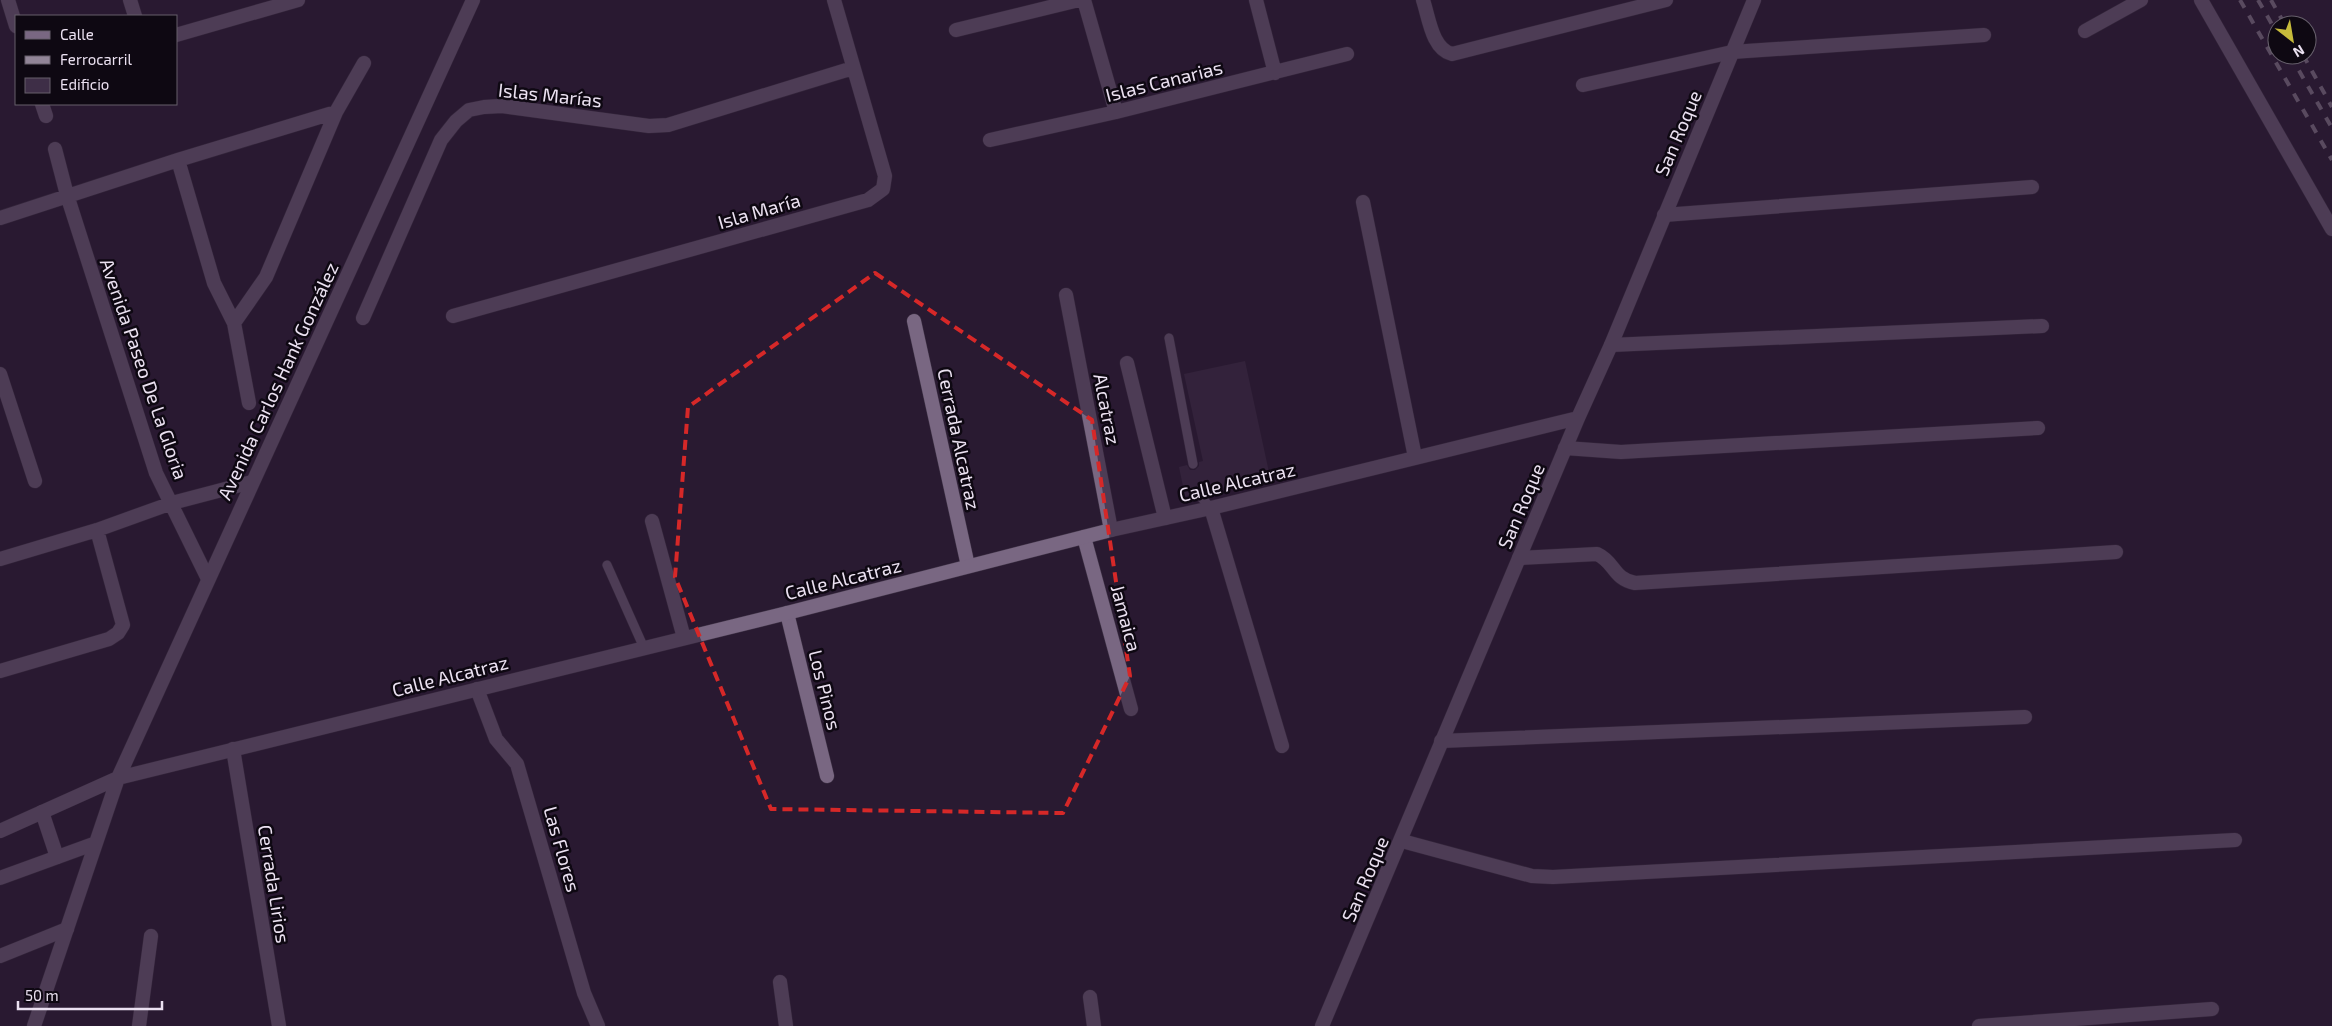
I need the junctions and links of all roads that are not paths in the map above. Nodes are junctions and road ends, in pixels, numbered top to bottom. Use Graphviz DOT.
graph roads {
  1 [pos="8,0"];
  2 [pos="130,0"];
  3 [pos="298,0"];
  4 [pos="474,0"];
  5 [pos="834,0"];
  6 [pos="1079,0"];
  7 [pos="1084,0"];
  8 [pos="1256,0"];
  9 [pos="1423,0"];
  10 [pos="1666,0"];
  11 [pos="1754,0"];
  12 [pos="2142,0"];
  13 [pos="2201,0"];
  14 [pos="256,6"];
  15 [pos="135,15"];
  16 [pos="15,23"];
  17 [pos="956,30"];
  18 [pos="2085,31"];
  19 [pos="178,34"];
  20 [pos="1984,34"];
  21 [pos="1732,52"];
  22 [pos="1346,54"];
  23 [pos="364,62"];
  24 [pos="853,68"];
  25 [pos="1275,73"];
  26 [pos="1583,84"];
  27 [pos="336,112"];
  28 [pos="1116,112"];
  29 [pos="990,140"];
  30 [pos="55,149"];
  31 [pos="178,160"];
  32 [pos="2032,187"];
  33 [pos="67,195"];
  34 [pos="1363,202"];
  35 [pos="1664,215"];
  36 [pos="0,218"];
  37 [pos="2332,229"];
  38 [pos="1066,295"];
  39 [pos="453,316"];
  40 [pos="363,318"];
  41 [pos="914,321"];
  42 [pos="234,323"];
  43 [pos="2042,326"];
  44 [pos="1169,338"];
  45 [pos="1611,345"];
  46 [pos="1126,363"];
  47 [pos="0,374"];
  48 [pos="249,403"];
  49 [pos="1578,418"];
  50 [pos="2038,428"];
  51 [pos="1565,448"];
  52 [pos="1415,457"];
  53 [pos="1193,464"];
  54 [pos="35,481"];
  55 [pos="252,482"];
  56 [pos="1197,493"];
  57 [pos="172,503"];
  58 [pos="1211,508"];
  59 [pos="1165,518"];
  60 [pos="652,521"];
  61 [pos="97,530"];
  62 [pos="1111,530"];
  63 [pos="1084,537"];
  64 [pos="2116,552"];
  65 [pos="1519,558"];
  66 [pos="0,559"];
  67 [pos="607,565"];
  68 [pos="968,566"];
  69 [pos="208,579"];
  70 [pos="787,613"];
  71 [pos="684,638"];
  72 [pos="644,648"];
  73 [pos="0,671"];
  74 [pos="477,688"];
  75 [pos="1132,709"];
  76 [pos="2025,717"];
  77 [pos="1441,741"];
  78 [pos="1282,746"];
  79 [pos="233,750"];
  80 [pos="827,776"];
  81 [pos="118,778"];
  82 [pos="42,812"];
  83 [pos="0,830"];
  84 [pos="2235,840"];
  85 [pos="1402,841"];
  86 [pos="96,843"];
  87 [pos="57,857"];
  88 [pos="0,878"];
  89 [pos="67,929"];
  90 [pos="151,936"];
  91 [pos="0,956"];
  92 [pos="780,982"];
  93 [pos="1090,997"];
  94 [pos="2212,1009"];
  95 [pos="34,1026"];
  96 [pos="139,1026"];
  97 [pos="278,1026"];
  98 [pos="598,1026"];
  99 [pos="786,1026"];
  100 [pos="1094,1026"];
  101 [pos="1322,1026"];
  102 [pos="1979,1026"];
  1 -- 16 [label="street"];
  2 -- 15 [label="street"];
  3 -- 14 [label="street"];
  4 -- 55 [label="street, Avenida Carlos Hank González"];
  5 -- 24 [label="street, Isla María"];
  6 -- 17 [label="street"];
  7 -- 28 [label="street"];
  8 -- 25 [label="street"];
  9 -- 10 [label="street"];
  11 -- 21 [label="street, San Roque"];
  12 -- 18 [label="street"];
  13 -- 37 [label="street"];
  14 -- 19 [label="street"];
  20 -- 21 [label="street"];
  21 -- 26 [label="street"];
  21 -- 35 [label="street, San Roque"];
  22 -- 25 [label="street, Islas Canarias"];
  23 -- 27 [label="street"];
  24 -- 39 [label="street, Isla María"];
  24 -- 40 [label="street, Islas Marías"];
  25 -- 28 [label="street, Islas Canarias"];
  27 -- 31 [label="street"];
  27 -- 42 [label="street"];
  28 -- 29 [label="street, Islas Canarias"];
  30 -- 33 [label="street, Avenida Paseo De La Gloria"];
  31 -- 33 [label="street"];
  31 -- 42 [label="street"];
  32 -- 35 [label="street"];
  33 -- 36 [label="street"];
  33 -- 57 [label="street, Avenida Paseo De La Gloria"];
  34 -- 52 [label="street"];
  35 -- 45 [label="street, San Roque"];
  38 -- 62 [label="street, Alcatraz"];
  41 -- 68 [label="street, Cerrada Alcatraz"];
  42 -- 48 [label="street"];
  43 -- 45 [label="street"];
  44 -- 53 [label="lane"];
  45 -- 49 [label="street, San Roque"];
  46 -- 59 [label="street"];
  47 -- 54 [label="street"];
  49 -- 51 [label="street, San Roque"];
  49 -- 52 [label="street, Calle Alcatraz"];
  50 -- 51 [label="street"];
  51 -- 65 [label="street, San Roque"];
  52 -- 58 [label="street, Calle Alcatraz"];
  55 -- 57 [label="street"];
  55 -- 69 [label="street, Avenida Carlos Hank González"];
  56 -- 58 [label="lane"];
  57 -- 61 [label="street"];
  57 -- 69 [label="street, Avenida Paseo De La Gloria"];
  58 -- 59 [label="street, Calle Alcatraz"];
  58 -- 78 [label="street"];
  59 -- 62 [label="street, Calle Alcatraz"];
  60 -- 71 [label="street"];
  61 -- 66 [label="street"];
  61 -- 73 [label="street"];
  62 -- 63 [label="street, Calle Alcatraz"];
  63 -- 68 [label="street, Calle Alcatraz"];
  63 -- 75 [label="street, Jamaica"];
  64 -- 65 [label="street"];
  65 -- 77 [label="street, San Roque"];
  67 -- 72 [label="lane"];
  68 -- 70 [label="street, Calle Alcatraz"];
  69 -- 81 [label="street, Avenida Carlos Hank González"];
  70 -- 71 [label="street, Calle Alcatraz"];
  70 -- 80 [label="street, Los Pinos"];
  71 -- 72 [label="street, Calle Alcatraz"];
  72 -- 74 [label="street, Calle Alcatraz"];
  74 -- 79 [label="street, Calle Alcatraz"];
  74 -- 98 [label="street, Las Flores"];
  76 -- 77 [label="street"];
  77 -- 85 [label="street, San Roque"];
  79 -- 81 [label="street, Calle Alcatraz"];
  79 -- 97 [label="street, Cerrada Lirios"];
  81 -- 82 [label="street, Calle Alcatraz"];
  81 -- 86 [label="street, Avenida Carlos Hank González"];
  82 -- 83 [label="street, Calle Alcatraz"];
  82 -- 87 [label="street"];
  84 -- 85 [label="street"];
  85 -- 101 [label="street, San Roque"];
  86 -- 87 [label="street"];
  86 -- 89 [label="street, Avenida Carlos Hank González"];
  87 -- 88 [label="street"];
  89 -- 91 [label="street"];
  89 -- 95 [label="street, Avenida Carlos Hank González"];
  90 -- 96 [label="street"];
  92 -- 99 [label="street"];
  93 -- 100 [label="street"];
  94 -- 102 [label="street"];
}
